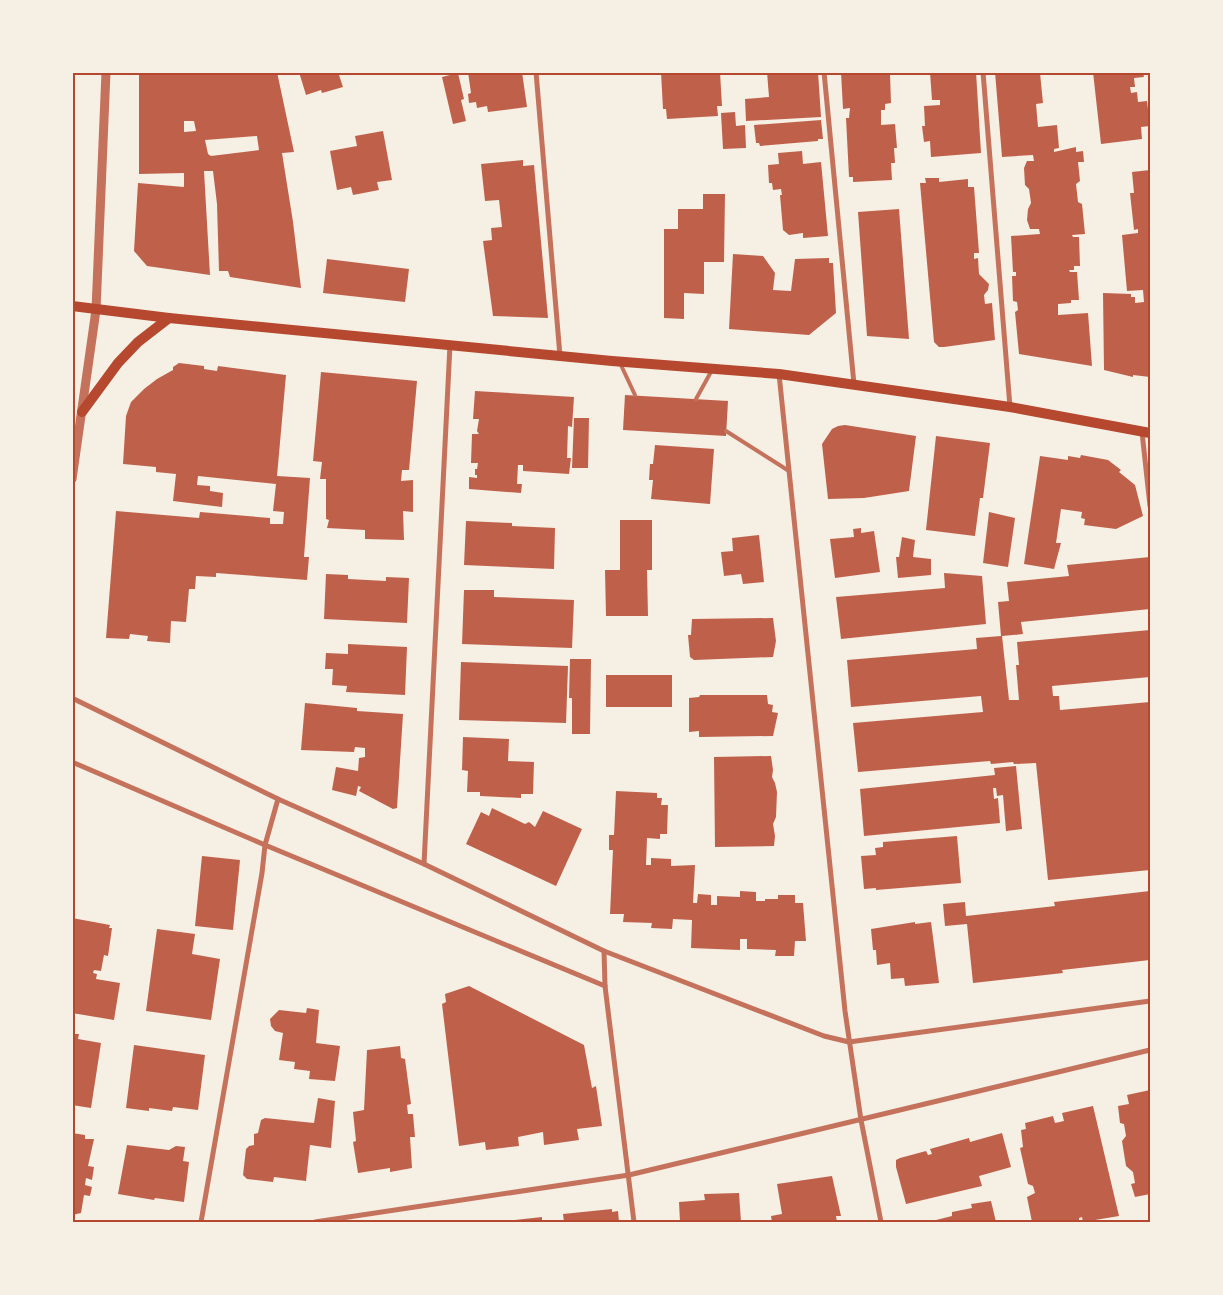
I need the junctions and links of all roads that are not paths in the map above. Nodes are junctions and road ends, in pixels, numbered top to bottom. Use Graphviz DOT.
graph roads {
  1 [pos="106,72"];
  2 [pos="536,72"];
  3 [pos="824,72"];
  4 [pos="984,72"];
  5 [pos="72,306"];
  6 [pos="96,310"];
  7 [pos="168,318"];
  8 [pos="450,345"];
  9 [pos="560,356"];
  10 [pos="619,361"];
  11 [pos="713,368"];
  12 [pos="779,374"];
  13 [pos="854,384"];
  14 [pos="636,395"];
  15 [pos="696,399"];
  16 [pos="1010,407"];
  17 [pos="82,412"];
  18 [pos="726,431"];
  19 [pos="1146,432"];
  20 [pos="789,471"];
  21 [pos="72,479"];
  22 [pos="1150,506"];
  23 [pos="72,698"];
  24 [pos="72,762"];
  25 [pos="278,799"];
  26 [pos="265,844"];
  27 [pos="424,864"];
  28 [pos="604,952"];
  29 [pos="605,986"];
  30 [pos="1150,1001"];
  31 [pos="849,1042"];
  32 [pos="1150,1050"];
  33 [pos="862,1120"];
  34 [pos="629,1175"];
  35 [pos="201,1222"];
  36 [pos="315,1222"];
  37 [pos="634,1222"];
  38 [pos="880,1222"];
  1 -- 6 [label="street"];
  2 -- 9 [label="street"];
  3 -- 13 [label="street"];
  4 -- 16 [label="street"];
  5 -- 6 [label="main road"];
  6 -- 7 [label="main road"];
  6 -- 17 [label="street"];
  7 -- 8 [label="main road"];
  7 -- 17 [label="main road"];
  8 -- 9 [label="main road"];
  8 -- 27 [label="street"];
  9 -- 10 [label="main road"];
  10 -- 11 [label="main road"];
  10 -- 14 [label="lane"];
  11 -- 12 [label="main road"];
  11 -- 15 [label="lane"];
  12 -- 13 [label="main road"];
  12 -- 20 [label="street"];
  13 -- 16 [label="main road"];
  16 -- 19 [label="main road"];
  17 -- 21 [label="street"];
  18 -- 20 [label="lane"];
  19 -- 22 [label="street"];
  20 -- 31 [label="street"];
  23 -- 25 [label="street"];
  24 -- 26 [label="street"];
  25 -- 26 [label="street"];
  25 -- 27 [label="street"];
  26 -- 29 [label="street"];
  26 -- 35 [label="street"];
  27 -- 28 [label="street"];
  28 -- 29 [label="street"];
  28 -- 31 [label="street"];
  29 -- 34 [label="street"];
  30 -- 31 [label="street"];
  31 -- 33 [label="street"];
  32 -- 33 [label="street"];
  33 -- 34 [label="street"];
  33 -- 38 [label="street"];
  34 -- 36 [label="street"];
  34 -- 37 [label="street"];
}
